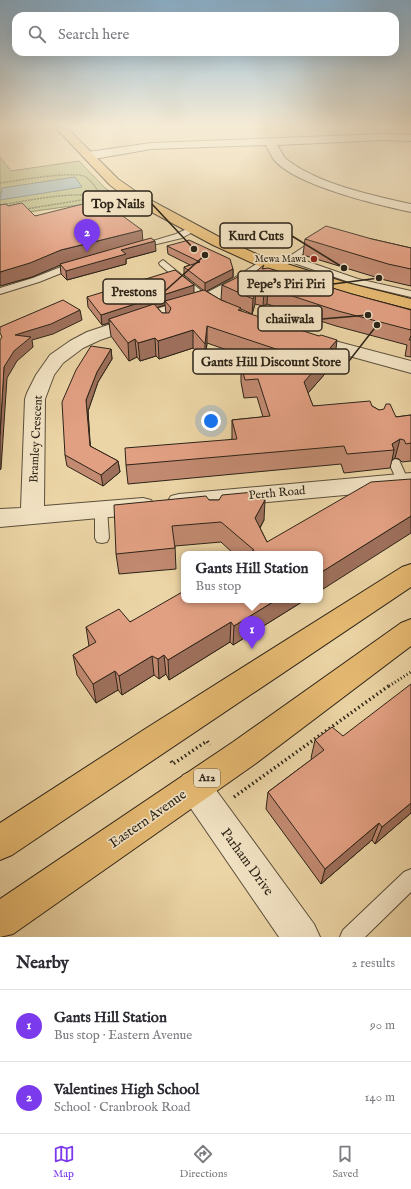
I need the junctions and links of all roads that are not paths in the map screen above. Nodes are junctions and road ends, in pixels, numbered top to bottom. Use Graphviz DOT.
graph roads {
  1 [pos="101,169"];
  2 [pos="295,169"];
  3 [pos="136,198"];
  4 [pos="411,208"];
  5 [pos="127,226"];
  6 [pos="194,229"];
  7 [pos="139,235"];
  8 [pos="324,237"];
  9 [pos="151,244"];
  10 [pos="132,249"];
  11 [pos="88,261"];
  12 [pos="163,263"];
  13 [pos="279,263"];
  14 [pos="0,291"];
  15 [pos="411,294"];
  16 [pos="206,299"];
  17 [pos="411,304"];
  18 [pos="223,311"];
  19 [pos="411,314"];
  20 [pos="290,334"];
  21 [pos="411,367"];
  22 [pos="403,475"];
  23 [pos="101,509"];
  24 [pos="32,516"];
  25 [pos="0,518"];
  26 [pos="102,538"];
  27 [pos="411,574"];
  28 [pos="411,630"];
  29 [pos="194,786"];
  30 [pos="0,843"];
  31 [pos="411,878"];
  32 [pos="0,921"];
  33 [pos="301,937"];
  34 [pos="350,937"];
  1 -- 3 [label="main road"];
  2 -- 4 [label="street"];
  3 -- 5 [label="lane"];
  3 -- 6 [label="main road"];
  6 -- 9 [label="lane"];
  6 -- 13 [label="main road"];
  7 -- 9 [label="lane"];
  8 -- 13 [label="lane"];
  9 -- 10 [label="lane"];
  11 -- 14 [label="lane"];
  12 -- 16 [label="lane"];
  13 -- 15 [label="lane"];
  13 -- 16 [label="street, Bramley Crescent"];
  13 -- 17 [label="main road"];
  13 -- 19 [label="main road"];
  16 -- 18 [label="street"];
  16 -- 24 [label="street, Bramley Crescent"];
  20 -- 21 [label="street"];
  22 -- 23 [label="street, Perth Road"];
  23 -- 24 [label="street, Perth Road"];
  23 -- 26 [label="lane"];
  24 -- 25 [label="street, Perth Road"];
  27 -- 30 [label="main road"];
  28 -- 29 [label="main road, Eastern Avenue / A12"];
  29 -- 32 [label="main road, Eastern Avenue / A12"];
  29 -- 33 [label="street, Parham Drive"];
  31 -- 34 [label="lane"];
}
